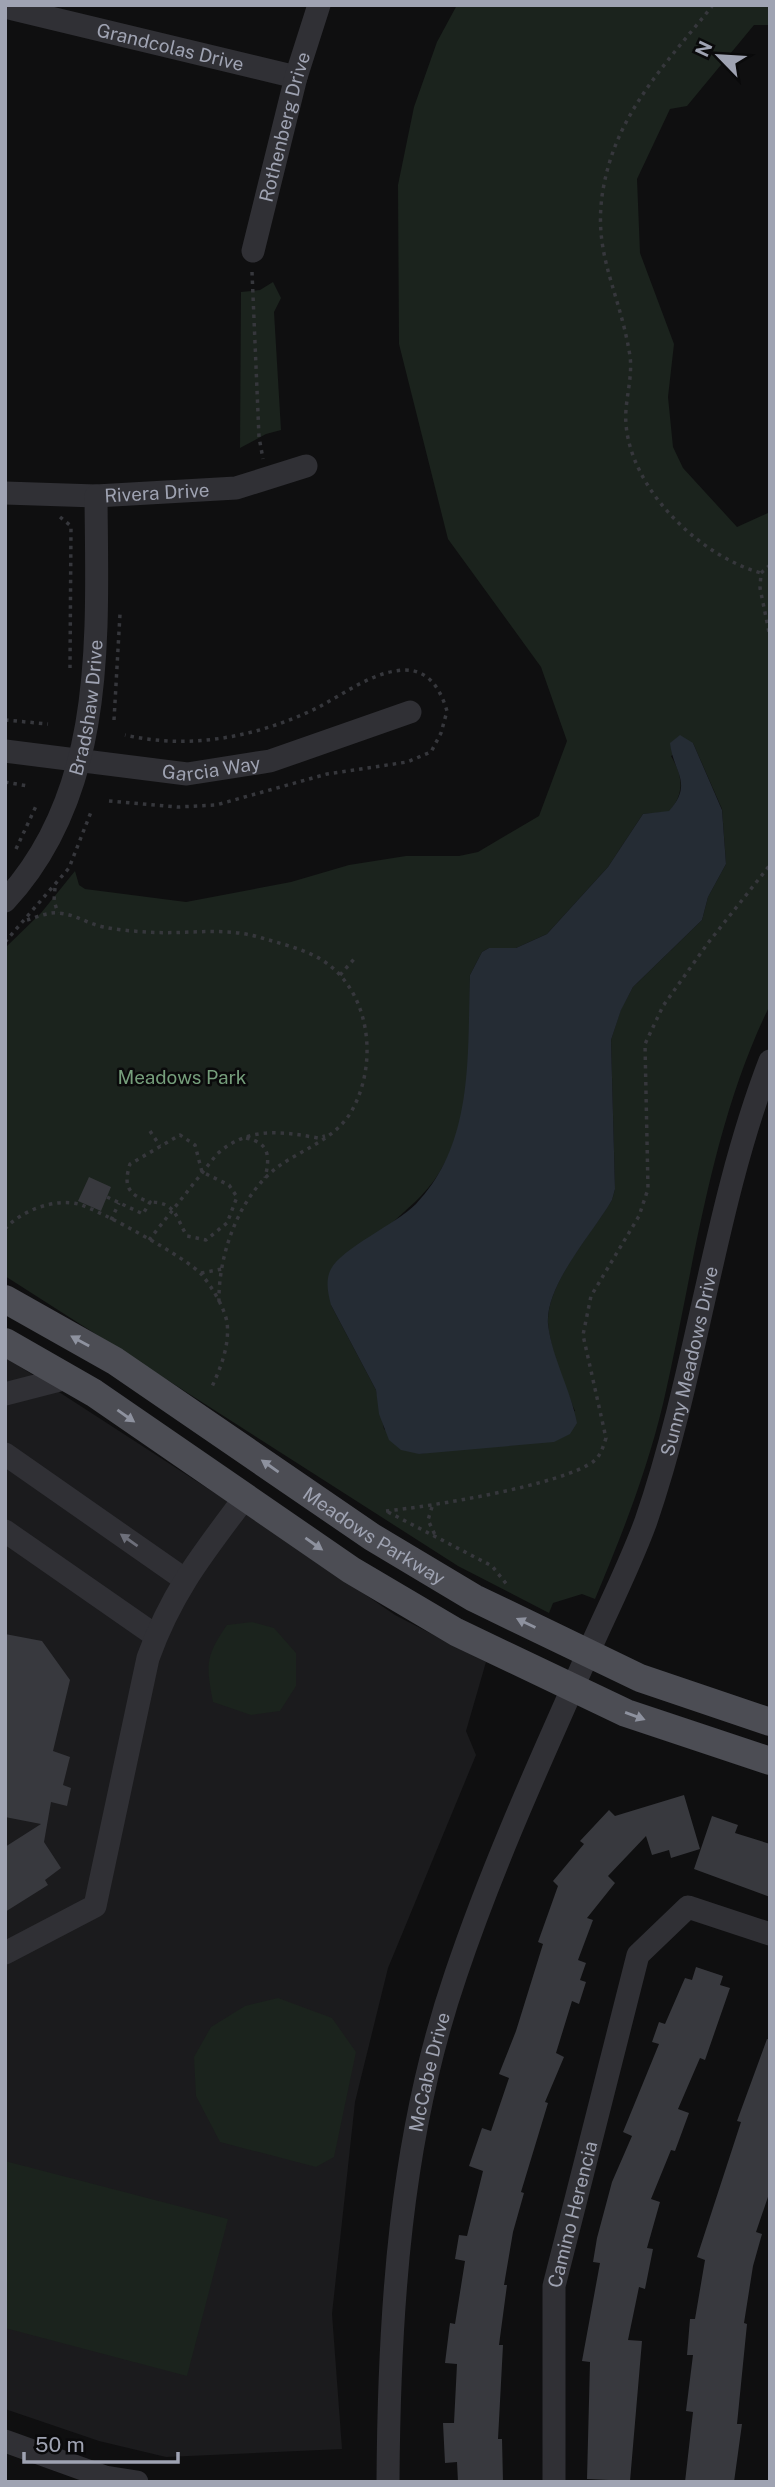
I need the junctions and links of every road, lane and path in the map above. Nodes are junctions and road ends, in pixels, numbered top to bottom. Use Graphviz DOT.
graph roads {
  1 [pos="319,5"];
  2 [pos="713,5"];
  3 [pos="5,7"];
  4 [pos="296,77"];
  5 [pos="253,251"];
  6 [pos="306,466"];
  7 [pos="267,478"];
  8 [pos="5,493"];
  9 [pos="96,496"];
  10 [pos="50,516"];
  11 [pos="770,565"];
  12 [pos="761,573"];
  13 [pos="770,637"];
  14 [pos="69,672"];
  15 [pos="410,712"];
  16 [pos="5,720"];
  17 [pos="48,724"];
  18 [pos="5,751"];
  19 [pos="79,760"];
  20 [pos="5,782"];
  21 [pos="28,786"];
  22 [pos="37,804"];
  23 [pos="91,812"];
  24 [pos="10,857"];
  25 [pos="770,865"];
  26 [pos="55,888"];
  27 [pos="5,901"];
  28 [pos="58,913"];
  29 [pos="27,920"];
  30 [pos="5,942"];
  31 [pos="355,958"];
  32 [pos="340,975"];
  33 [pos="770,1061"];
  34 [pos="150,1131"];
  35 [pos="329,1135"];
  36 [pos="244,1137"];
  37 [pos="160,1146"];
  38 [pos="202,1172"];
  39 [pos="265,1178"];
  40 [pos="107,1197"];
  41 [pos="150,1202"];
  42 [pos="119,1203"];
  43 [pos="174,1209"];
  44 [pos="110,1220"];
  45 [pos="5,1229"];
  46 [pos="149,1240"];
  47 [pos="223,1268"];
  48 [pos="201,1273"];
  49 [pos="5,1299"];
  50 [pos="219,1303"];
  51 [pos="5,1342"];
  52 [pos="67,1378"];
  53 [pos="211,1389"];
  54 [pos="5,1394"];
  55 [pos="5,1454"];
  56 [pos="246,1496"];
  57 [pos="433,1506"];
  58 [pos="5,1531"];
  59 [pos="436,1536"];
  60 [pos="184,1579"];
  61 [pos="510,1587"];
  62 [pos="156,1636"];
  63 [pos="588,1653"];
  64 [pos="573,1687"];
  65 [pos="770,1722"];
  66 [pos="770,1761"];
  67 [pos="770,1934"];
  68 [pos="5,1953"];
  69 [pos="5,2441"];
  70 [pos="136,2482"];
  71 [pos="388,2482"];
  72 [pos="554,2482"];
  1 -- 4 [label="street, Rothenberg Drive"];
  2 -- 12 [label="path"];
  3 -- 4 [label="street, Grandcolas Drive"];
  4 -- 5 [label="street, Rothenberg Drive"];
  5 -- 7 [label="path"];
  6 -- 7 [label="street, Rivera Drive"];
  7 -- 9 [label="street, Rivera Drive"];
  8 -- 9 [label="street, Rivera Drive"];
  9 -- 19 [label="street, Bradshaw Drive"];
  10 -- 14 [label="path"];
  11 -- 12 [label="path"];
  12 -- 13 [label="path"];
  15 -- 19 [label="street, Garcia Way"];
  16 -- 17 [label="path"];
  18 -- 19 [label="street, Garcia Way"];
  19 -- 27 [label="street, Bradshaw Drive"];
  20 -- 21 [label="path"];
  22 -- 24 [label="path"];
  23 -- 26 [label="path"];
  25 -- 57 [label="path"];
  26 -- 28 [label="path"];
  26 -- 29 [label="path"];
  28 -- 29 [label="path"];
  28 -- 32 [label="path"];
  29 -- 30 [label="path"];
  31 -- 32 [label="path"];
  32 -- 35 [label="path"];
  33 -- 63 [label="street, Sunny Meadows Drive"];
  34 -- 37 [label="path"];
  35 -- 36 [label="path"];
  35 -- 39 [label="path"];
  36 -- 38 [label="path"];
  36 -- 39 [label="path"];
  37 -- 38 [label="path"];
  37 -- 41 [label="path"];
  38 -- 43 [label="path"];
  38 -- 43 [label="path"];
  39 -- 47 [label="path"];
  40 -- 42 [label="path"];
  41 -- 42 [label="path"];
  41 -- 43 [label="path"];
  42 -- 44 [label="path"];
  43 -- 46 [label="path"];
  44 -- 45 [label="path"];
  44 -- 46 [label="path"];
  46 -- 48 [label="path"];
  47 -- 48 [label="path"];
  47 -- 50 [label="path"];
  48 -- 50 [label="path"];
  63 -- 49 [label="main road, Meadows Parkway, one-way"];
  50 -- 53 [label="path"];
  51 -- 52 [label="main road, Meadows Parkway"];
  52 -- 54 [label="street"];
  52 -- 56 [label="main road, Meadows Parkway, one-way"];
  60 -- 55 [label="street, one-way"];
  56 -- 60 [label="street"];
  56 -- 64 [label="main road, Meadows Parkway, one-way"];
  57 -- 59 [label="path"];
  57 -- 59 [label="path"];
  58 -- 62 [label="street"];
  59 -- 61 [label="path"];
  60 -- 62 [label="street"];
  62 -- 68 [label="street"];
  63 -- 64 [label="street, Sunny Meadows Drive"];
  63 -- 65 [label="main road, Meadows Parkway"];
  64 -- 66 [label="main road, Meadows Parkway, one-way"];
  64 -- 71 [label="street, McCabe Drive"];
  67 -- 72 [label="street, Camino Herencia"];
  69 -- 70 [label="street"];
}
